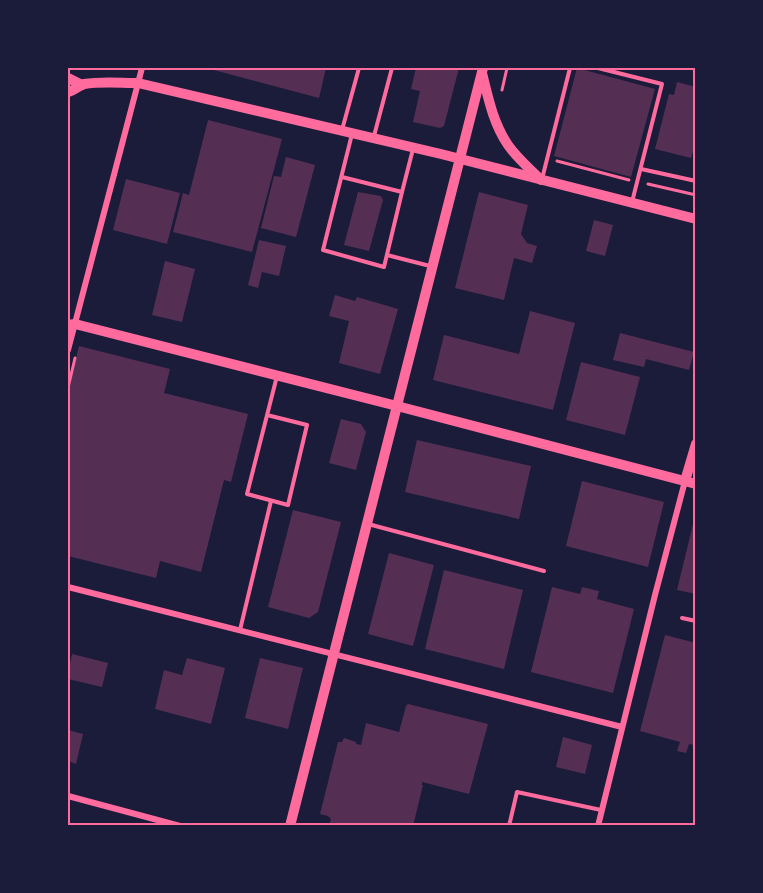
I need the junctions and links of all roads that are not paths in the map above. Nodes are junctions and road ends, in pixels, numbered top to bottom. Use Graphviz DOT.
graph roads {
  1 [pos="142,68"];
  2 [pos="359,68"];
  3 [pos="392,68"];
  4 [pos="570,68"];
  5 [pos="598,68"];
  6 [pos="482,70"];
  7 [pos="68,78"];
  8 [pos="138,83"];
  9 [pos="82,85"];
  10 [pos="68,92"];
  11 [pos="347,132"];
  12 [pos="373,139"];
  13 [pos="413,148"];
  14 [pos="459,159"];
  15 [pos="641,169"];
  16 [pos="342,177"];
  17 [pos="542,180"];
  18 [pos="696,181"];
  19 [pos="402,192"];
  20 [pos="632,203"];
  21 [pos="696,219"];
  22 [pos="387,255"];
  23 [pos="432,266"];
  24 [pos="71,325"];
  25 [pos="68,350"];
  26 [pos="277,375"];
  27 [pos="397,406"];
  28 [pos="267,415"];
  29 [pos="696,444"];
  30 [pos="690,482"];
  31 [pos="272,500"];
  32 [pos="367,524"];
  33 [pos="544,572"];
  34 [pos="68,587"];
  35 [pos="682,618"];
  36 [pos="696,621"];
  37 [pos="239,631"];
  38 [pos="333,655"];
  39 [pos="622,727"];
  40 [pos="68,796"];
  41 [pos="601,810"];
  42 [pos="180,825"];
  43 [pos="290,825"];
  44 [pos="509,825"];
  45 [pos="598,825"];
  1 -- 8 [label="street"];
  2 -- 11 [label="lane"];
  3 -- 12 [label="lane"];
  4 -- 17 [label="lane"];
  5 -- 15 [label="lane"];
  6 -- 14 [label="main road"];
  6 -- 17 [label="main road"];
  7 -- 9 [label="main road"];
  8 -- 9 [label="main road"];
  8 -- 11 [label="main road"];
  8 -- 24 [label="street"];
  9 -- 10 [label="main road"];
  11 -- 12 [label="main road"];
  11 -- 16 [label="lane"];
  12 -- 13 [label="main road"];
  13 -- 14 [label="main road"];
  13 -- 19 [label="lane"];
  14 -- 17 [label="main road"];
  14 -- 23 [label="main road"];
  15 -- 18 [label="lane"];
  15 -- 20 [label="lane"];
  16 -- 19 [label="lane"];
  16 -- 22 [label="lane"];
  17 -- 20 [label="main road"];
  19 -- 22 [label="lane"];
  20 -- 21 [label="main road"];
  22 -- 23 [label="lane"];
  23 -- 27 [label="main road"];
  24 -- 25 [label="street"];
  24 -- 26 [label="main road"];
  26 -- 27 [label="main road"];
  26 -- 28 [label="lane"];
  27 -- 30 [label="main road"];
  27 -- 32 [label="main road"];
  28 -- 31 [label="lane"];
  28 -- 31 [label="lane"];
  29 -- 30 [label="main road"];
  30 -- 39 [label="street"];
  31 -- 37 [label="lane"];
  32 -- 33 [label="lane"];
  32 -- 38 [label="main road"];
  34 -- 37 [label="street"];
  35 -- 36 [label="lane"];
  37 -- 38 [label="street"];
  38 -- 39 [label="street"];
  38 -- 43 [label="main road"];
  39 -- 41 [label="street"];
  40 -- 42 [label="street"];
  41 -- 44 [label="lane"];
  41 -- 45 [label="street"];
}
